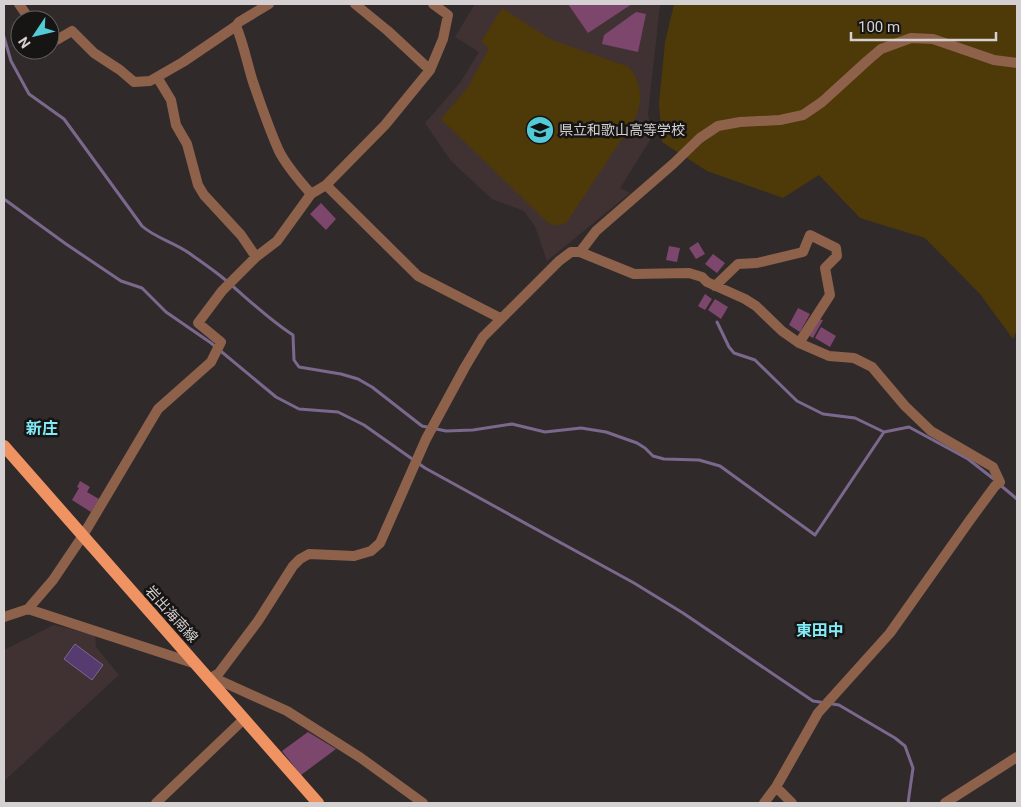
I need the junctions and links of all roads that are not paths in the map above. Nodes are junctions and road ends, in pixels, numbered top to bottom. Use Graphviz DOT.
graph roads {
  1 [pos="269,4"];
  2 [pos="355,4"];
  3 [pos="433,4"];
  4 [pos="236,26"];
  5 [pos="60,38"];
  6 [pos="1017,63"];
  7 [pos="430,70"];
  8 [pos="157,77"];
  9 [pos="326,185"];
  10 [pos="311,194"];
  11 [pos="580,252"];
  12 [pos="256,257"];
  13 [pos="715,286"];
  14 [pos="500,318"];
  15 [pos="799,343"];
  16 [pos="4,446"];
  17 [pos="82,537"];
  18 [pos="28,609"];
  19 [pos="4,617"];
  20 [pos="198,665"];
  21 [pos="209,678"];
  22 [pos="244,719"];
  23 [pos="1017,757"];
  24 [pos="776,786"];
  25 [pos="156,803"];
  26 [pos="318,803"];
  27 [pos="423,803"];
  28 [pos="764,803"];
  29 [pos="792,803"];
  30 [pos="944,803"];
  1 -- 4 [label="street"];
  2 -- 7 [label="street"];
  3 -- 7 [label="street"];
  4 -- 8 [label="street"];
  4 -- 10 [label="street"];
  5 -- 8 [label="street"];
  6 -- 11 [label="street"];
  7 -- 9 [label="street"];
  8 -- 12 [label="street"];
  9 -- 10 [label="street"];
  9 -- 14 [label="street"];
  10 -- 12 [label="street"];
  11 -- 13 [label="street"];
  11 -- 14 [label="street"];
  12 -- 17 [label="street"];
  13 -- 15 [label="street"];
  13 -- 15 [label="street"];
  14 -- 21 [label="street"];
  15 -- 24 [label="street"];
  16 -- 17 [label="main road, 岩出海南線"];
  17 -- 18 [label="street"];
  17 -- 20 [label="main road, 岩出海南線"];
  18 -- 19 [label="street"];
  18 -- 20 [label="street"];
  20 -- 21 [label="main road, 岩出海南線"];
  21 -- 22 [label="main road, 岩出海南線"];
  21 -- 27 [label="street"];
  22 -- 25 [label="street"];
  22 -- 26 [label="main road, 岩出海南線"];
  23 -- 30 [label="street"];
  24 -- 28 [label="street"];
  24 -- 29 [label="street"];
}
